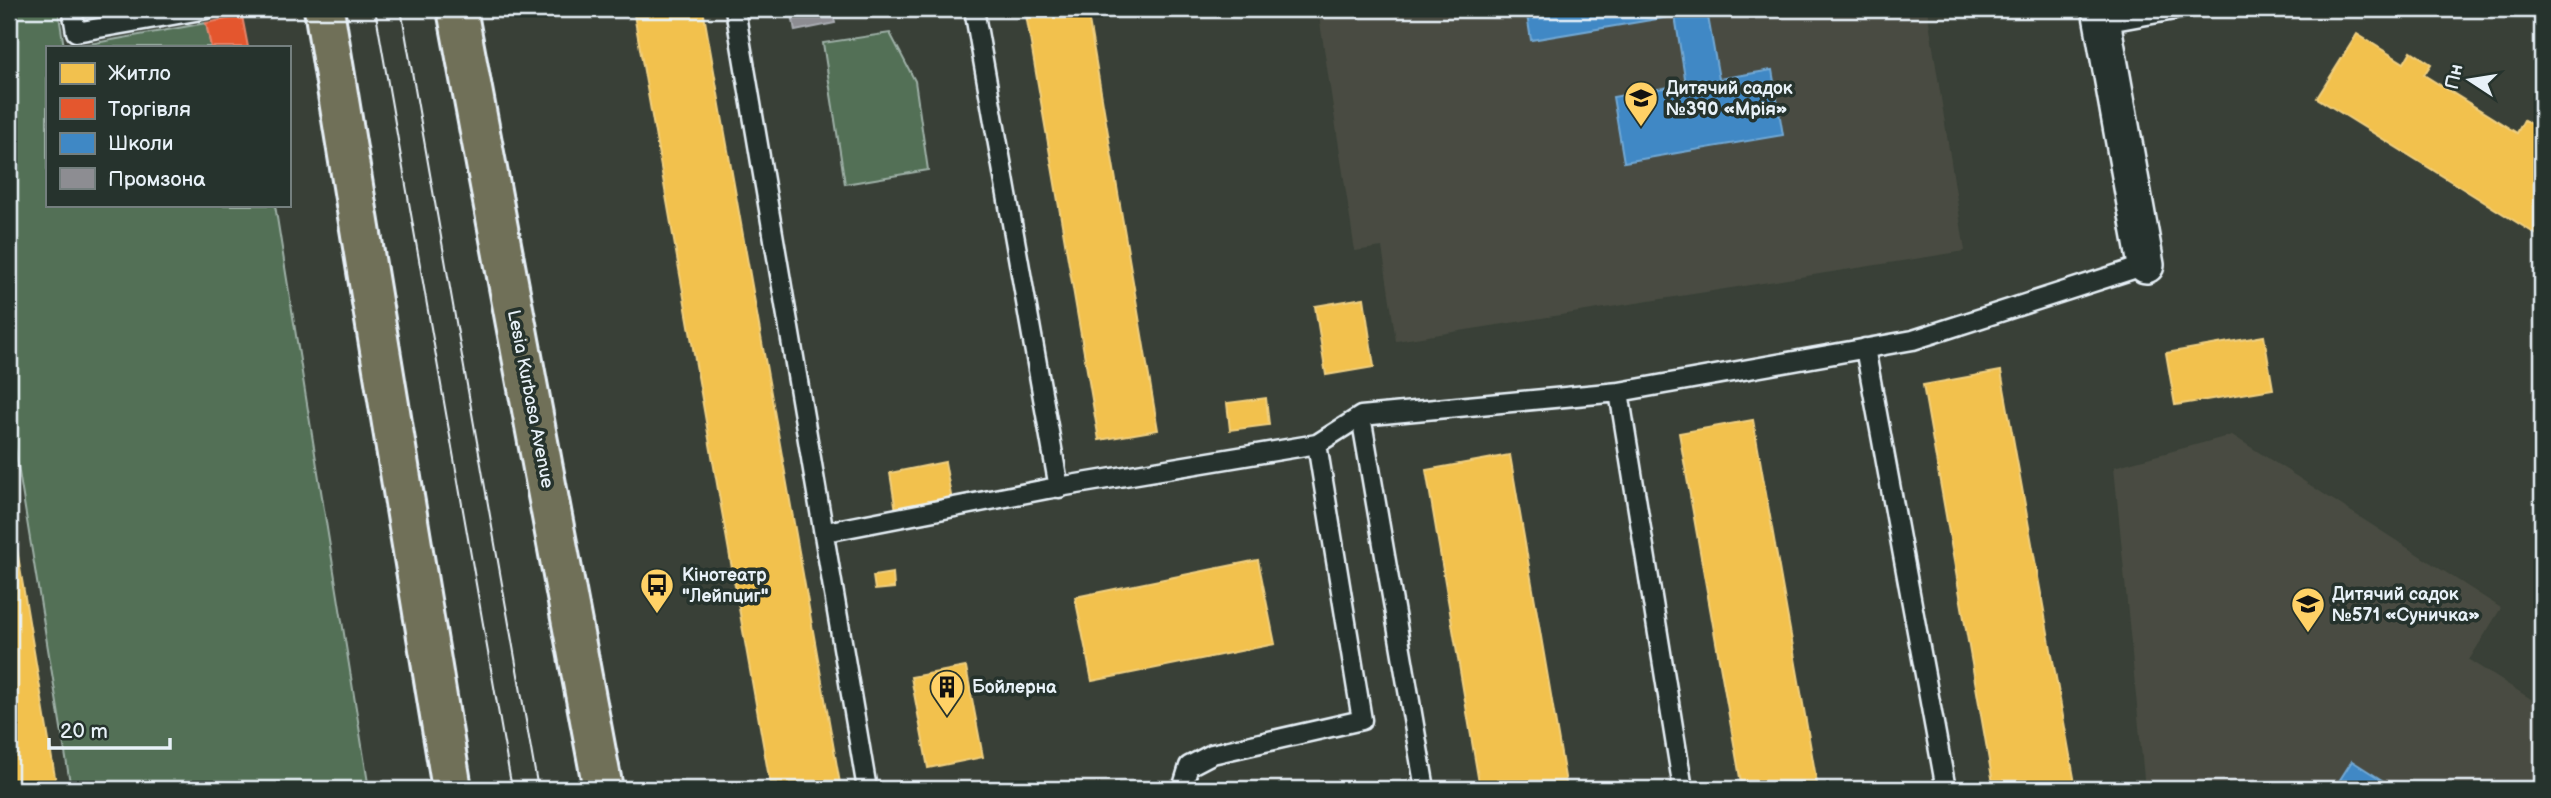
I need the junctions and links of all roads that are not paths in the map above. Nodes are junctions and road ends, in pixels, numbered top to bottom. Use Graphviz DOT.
graph roads {
  1 [pos="72,9"];
  2 [pos="207,9"];
  3 [pos="324,9"];
  4 [pos="457,9"];
  5 [pos="735,9"];
  6 [pos="974,9"];
  7 [pos="2180,9"];
  8 [pos="2101,16"];
  9 [pos="2146,265"];
  10 [pos="1865,348"];
  11 [pos="1619,392"];
  12 [pos="1361,416"];
  13 [pos="1317,444"];
  14 [pos="1059,488"];
  15 [pos="826,532"];
  16 [pos="452,789"];
  17 [pos="603,789"];
  18 [pos="867,789"];
  19 [pos="1182,789"];
  20 [pos="1425,789"];
  21 [pos="1683,789"];
  22 [pos="1946,789"];
  1 -- 2 [label="lane"];
  3 -- 16 [label="main road"];
  4 -- 17 [label="main road, Lesia Kurbasa Avenue"];
  5 -- 15 [label="lane"];
  6 -- 14 [label="lane"];
  7 -- 8 [label="lane"];
  8 -- 9 [label="street"];
  9 -- 10 [label="lane"];
  10 -- 11 [label="lane"];
  10 -- 22 [label="lane"];
  11 -- 12 [label="lane"];
  11 -- 21 [label="lane"];
  12 -- 13 [label="lane"];
  12 -- 20 [label="lane"];
  13 -- 14 [label="lane"];
  13 -- 19 [label="lane"];
  14 -- 15 [label="lane"];
  15 -- 18 [label="lane"];
}
